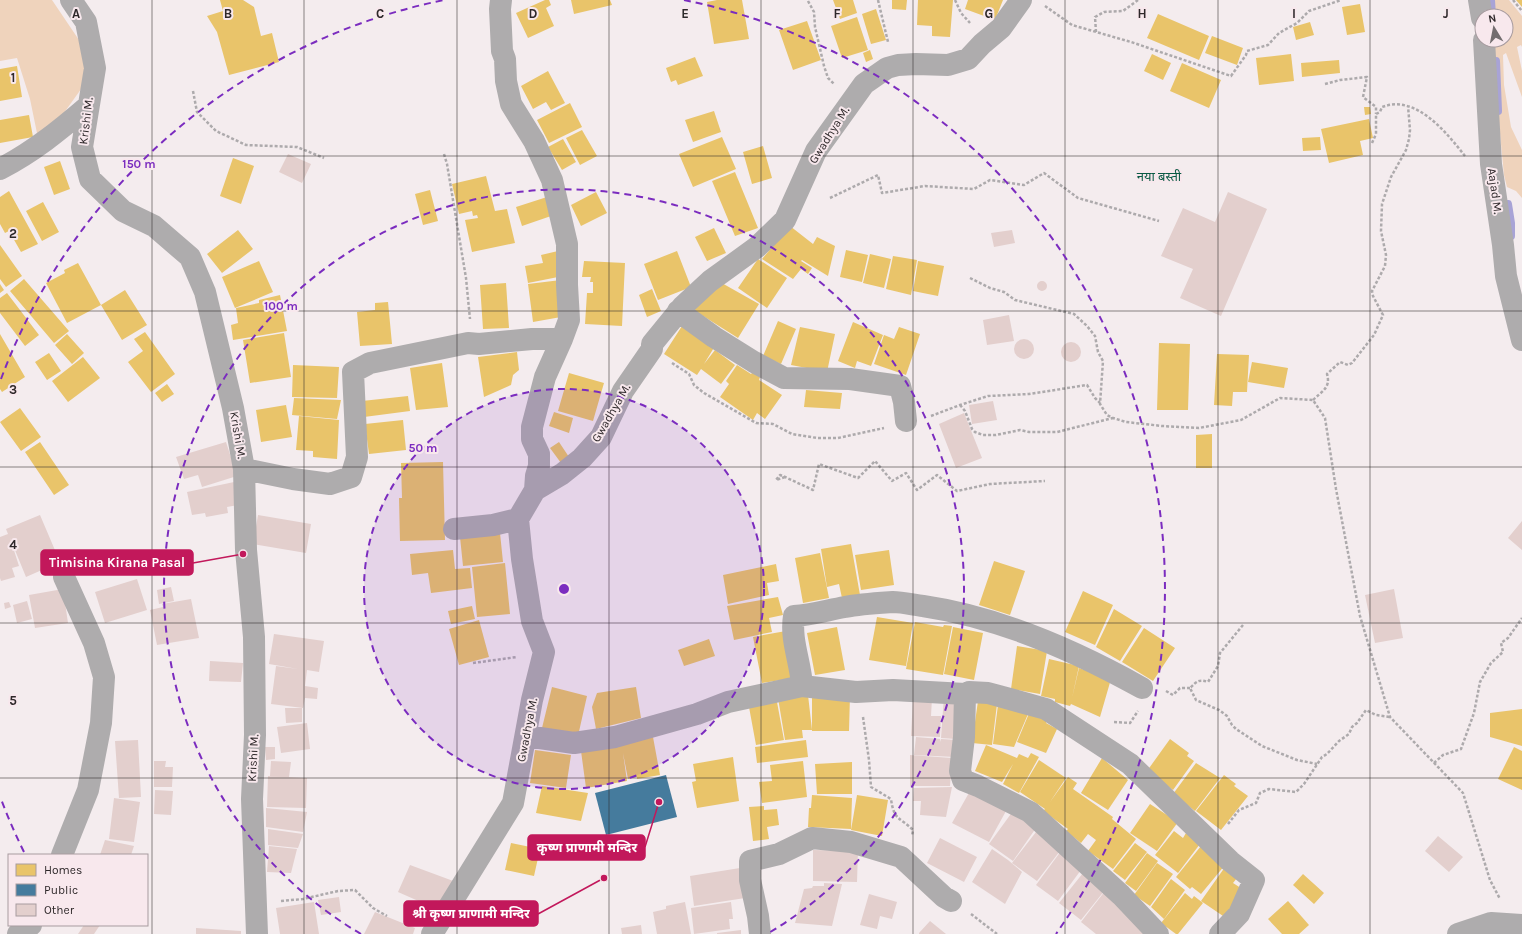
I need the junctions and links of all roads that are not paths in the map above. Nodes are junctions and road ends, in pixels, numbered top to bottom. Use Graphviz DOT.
graph roads {
  1 [pos="71,0"];
  2 [pos="501,0"];
  3 [pos="1021,0"];
  4 [pos="1484,48"];
  5 [pos="88,106"];
  6 [pos="0,169"];
  7 [pos="678,311"];
  8 [pos="562,339"];
  9 [pos="1522,340"];
  10 [pos="906,420"];
  11 [pos="244,469"];
  12 [pos="535,490"];
  13 [pos="518,519"];
  14 [pos="454,530"];
  15 [pos="64,576"];
  16 [pos="802,686"];
  17 [pos="1142,688"];
  18 [pos="965,694"];
  19 [pos="526,736"];
  20 [pos="62,854"];
  21 [pos="951,901"];
  22 [pos="1522,924"];
  23 [pos="30,926"];
  24 [pos="18,934"];
  25 [pos="257,934"];
  26 [pos="432,934"];
  27 [pos="760,934"];
  28 [pos="1158,934"];
  29 [pos="1220,934"];
  30 [pos="1458,934"];
  1 -- 5 [label="street, Krishi M."];
  2 -- 8 [label="street"];
  3 -- 7 [label="street, Gwadhya M."];
  4 -- 9 [label="street, Aajad M."];
  5 -- 6 [label="street"];
  5 -- 11 [label="street, Krishi M."];
  7 -- 10 [label="street"];
  7 -- 12 [label="street, Gwadhya M."];
  8 -- 11 [label="street"];
  8 -- 12 [label="street"];
  11 -- 25 [label="street, Krishi M."];
  12 -- 13 [label="street, Gwadhya M."];
  13 -- 14 [label="street"];
  13 -- 19 [label="street, Gwadhya M."];
  15 -- 20 [label="street"];
  16 -- 17 [label="street"];
  16 -- 18 [label="street"];
  16 -- 19 [label="street"];
  18 -- 28 [label="street"];
  18 -- 29 [label="street"];
  19 -- 26 [label="street, Gwadhya M."];
  21 -- 27 [label="street"];
  22 -- 30 [label="street"];
  23 -- 24 [label="street"];
}
